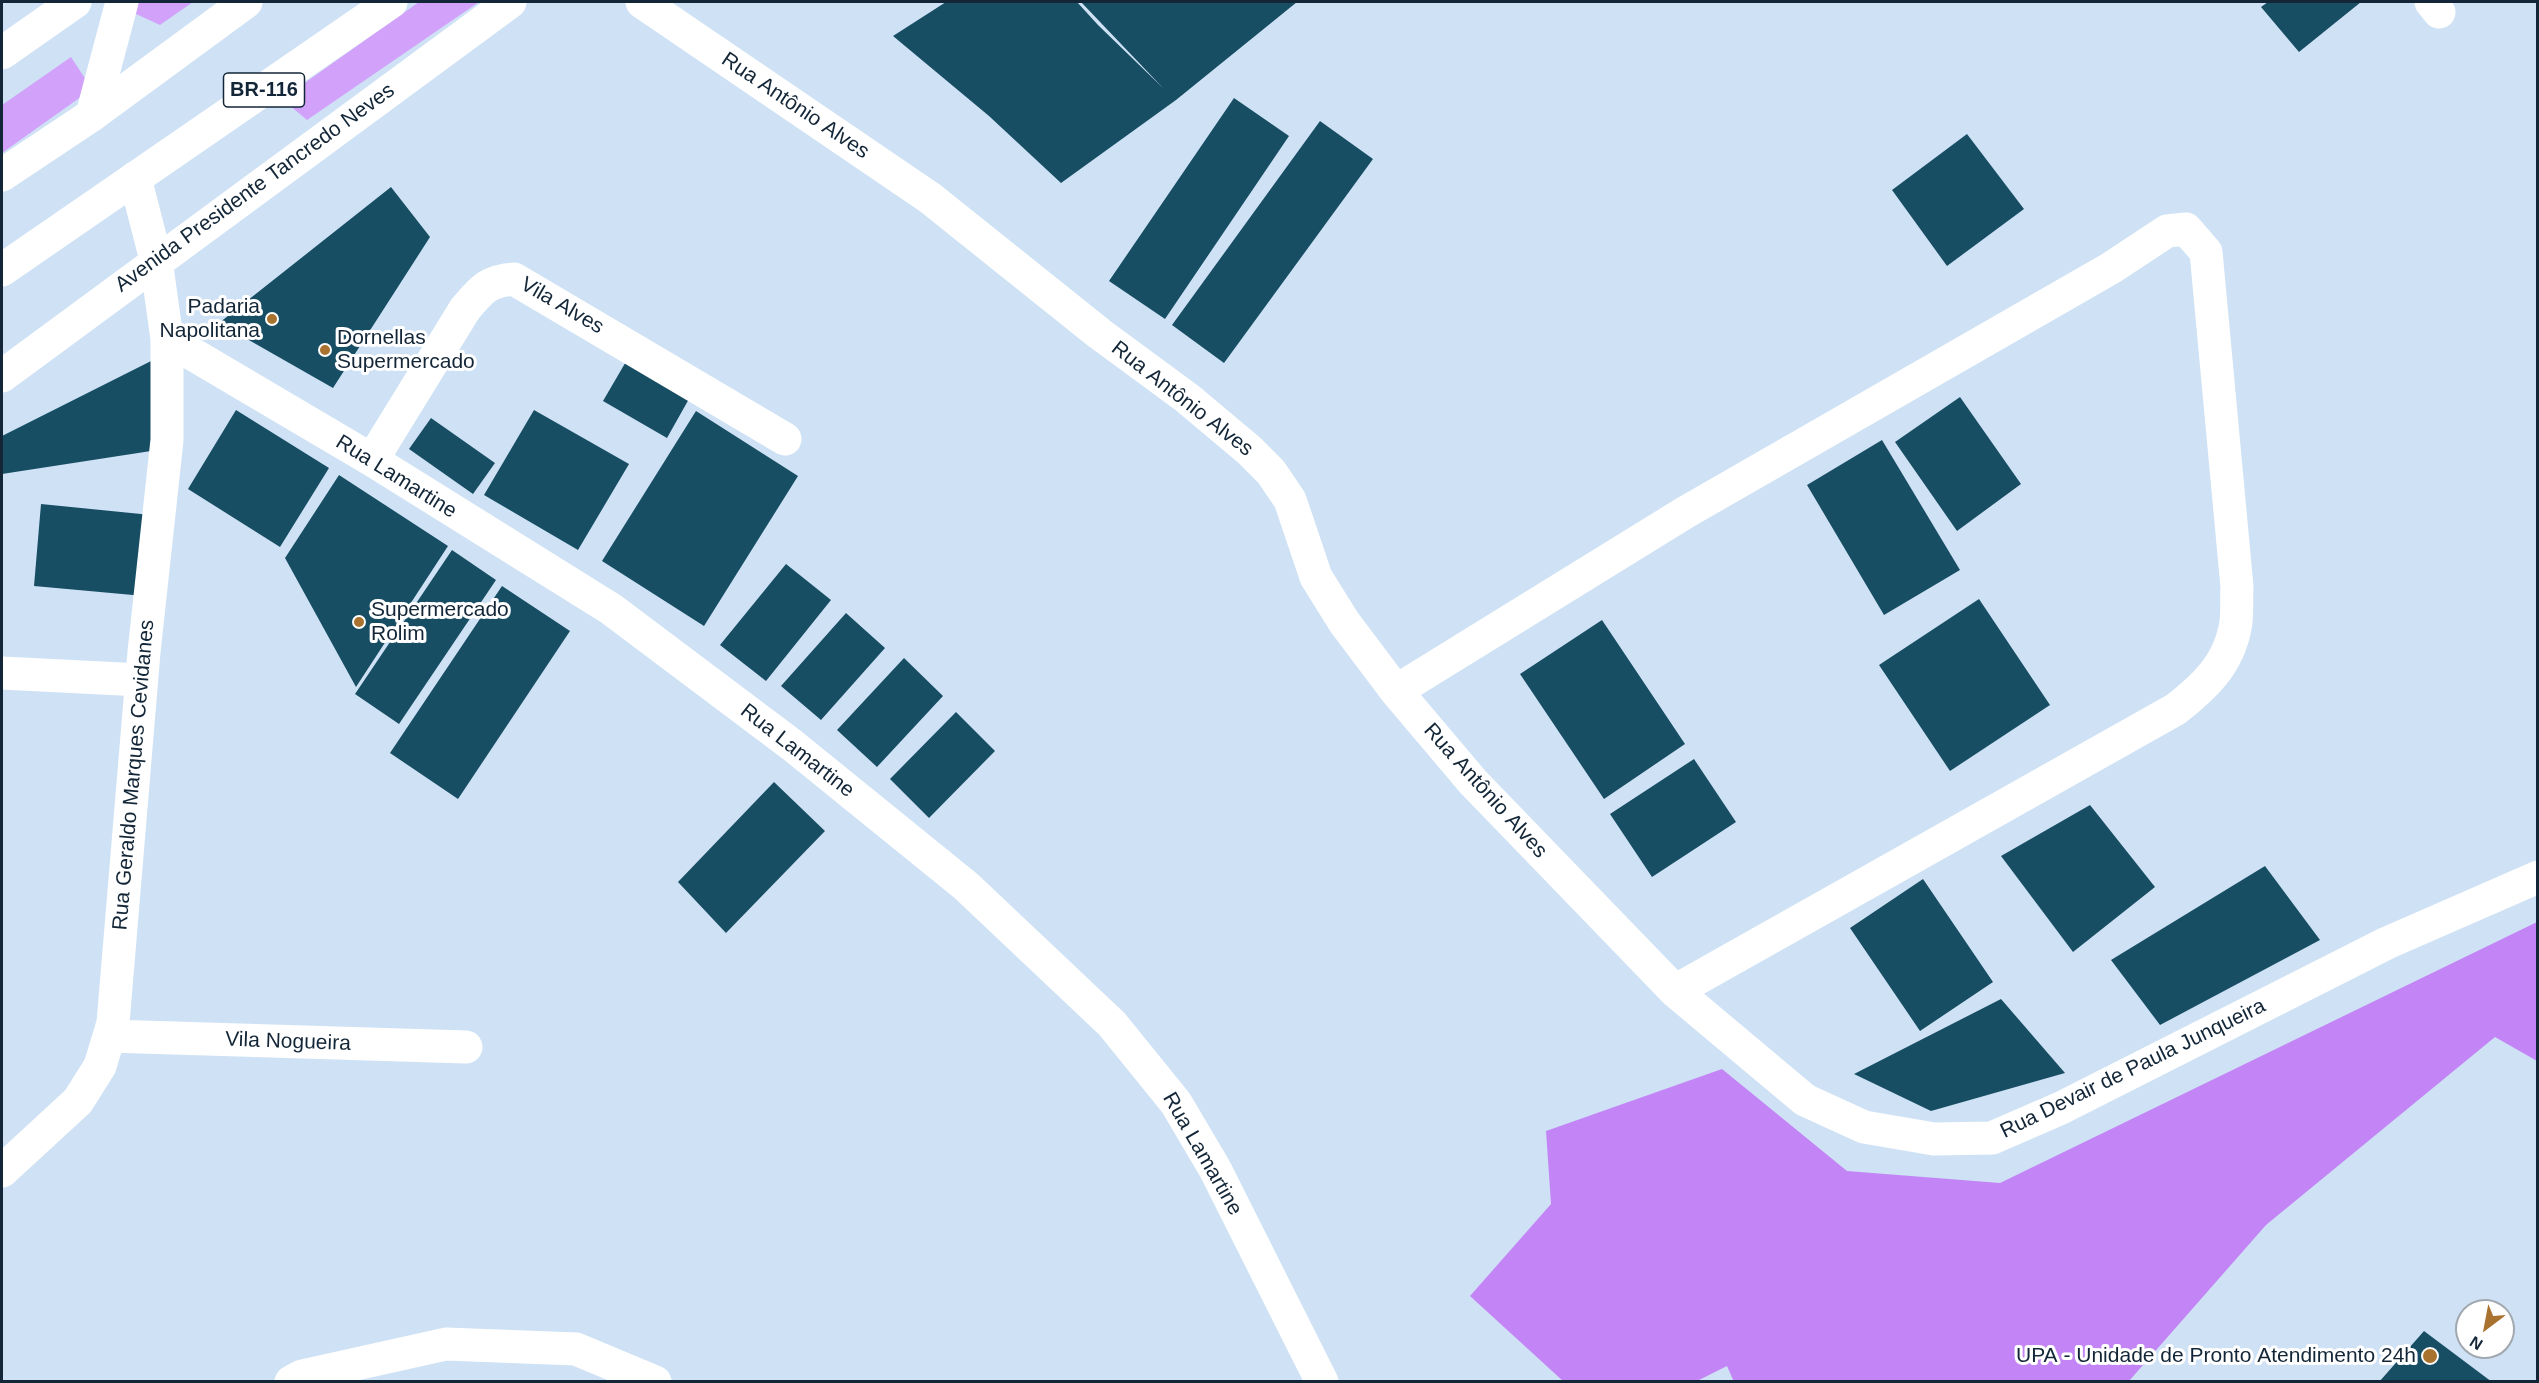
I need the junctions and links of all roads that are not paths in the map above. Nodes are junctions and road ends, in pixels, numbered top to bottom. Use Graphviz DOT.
graph roads {
  1 [pos="75,2"];
  2 [pos="122,2"];
  3 [pos="246,2"];
  4 [pos="391,2"];
  5 [pos="510,2"];
  6 [pos="642,2"];
  7 [pos="2,53"];
  8 [pos="92,115"];
  9 [pos="2,175"];
  10 [pos="135,178"];
  11 [pos="156,260"];
  12 [pos="2,270"];
  13 [pos="167,339"];
  14 [pos="2,376"];
  15 [pos="785,438"];
  16 [pos="372,460"];
  17 [pos="2,673"];
  18 [pos="141,680"];
  19 [pos="1396,691"];
  20 [pos="2538,877"];
  21 [pos="1675,991"];
  22 [pos="109,1036"];
  23 [pos="466,1047"];
  24 [pos="2,1171"];
  25 [pos="291,1382"];
  26 [pos="654,1382"];
  27 [pos="1322,1382"];
  1 -- 7 [label="main road"];
  2 -- 8 [label="main road"];
  3 -- 8 [label="main road"];
  4 -- 10 [label="main road, BR-116"];
  5 -- 11 [label="main road, Avenida Presidente Tancredo Neves"];
  6 -- 19 [label="main road, Rua Antônio Alves"];
  8 -- 9 [label="main road"];
  10 -- 11 [label="main road"];
  10 -- 12 [label="main road, BR-116"];
  11 -- 13 [label="main road"];
  11 -- 14 [label="main road, Avenida Presidente Tancredo Neves"];
  13 -- 16 [label="main road, Rua Lamartine"];
  13 -- 18 [label="main road, Rua Geraldo Marques Cevidanes"];
  15 -- 16 [label="main road, Vila Alves"];
  16 -- 27 [label="main road, Rua Lamartine"];
  17 -- 18 [label="main road"];
  18 -- 22 [label="main road, Rua Geraldo Marques Cevidanes"];
  19 -- 21 [label="main road, Rua Antônio Alves"];
  19 -- 21 [label="main road"];
  20 -- 21 [label="main road, Rua Devair de Paula Junqueira"];
  22 -- 23 [label="main road, Vila Nogueira"];
  22 -- 24 [label="main road, Rua Geraldo Marques Cevidanes"];
  25 -- 26 [label="main road"];
}
